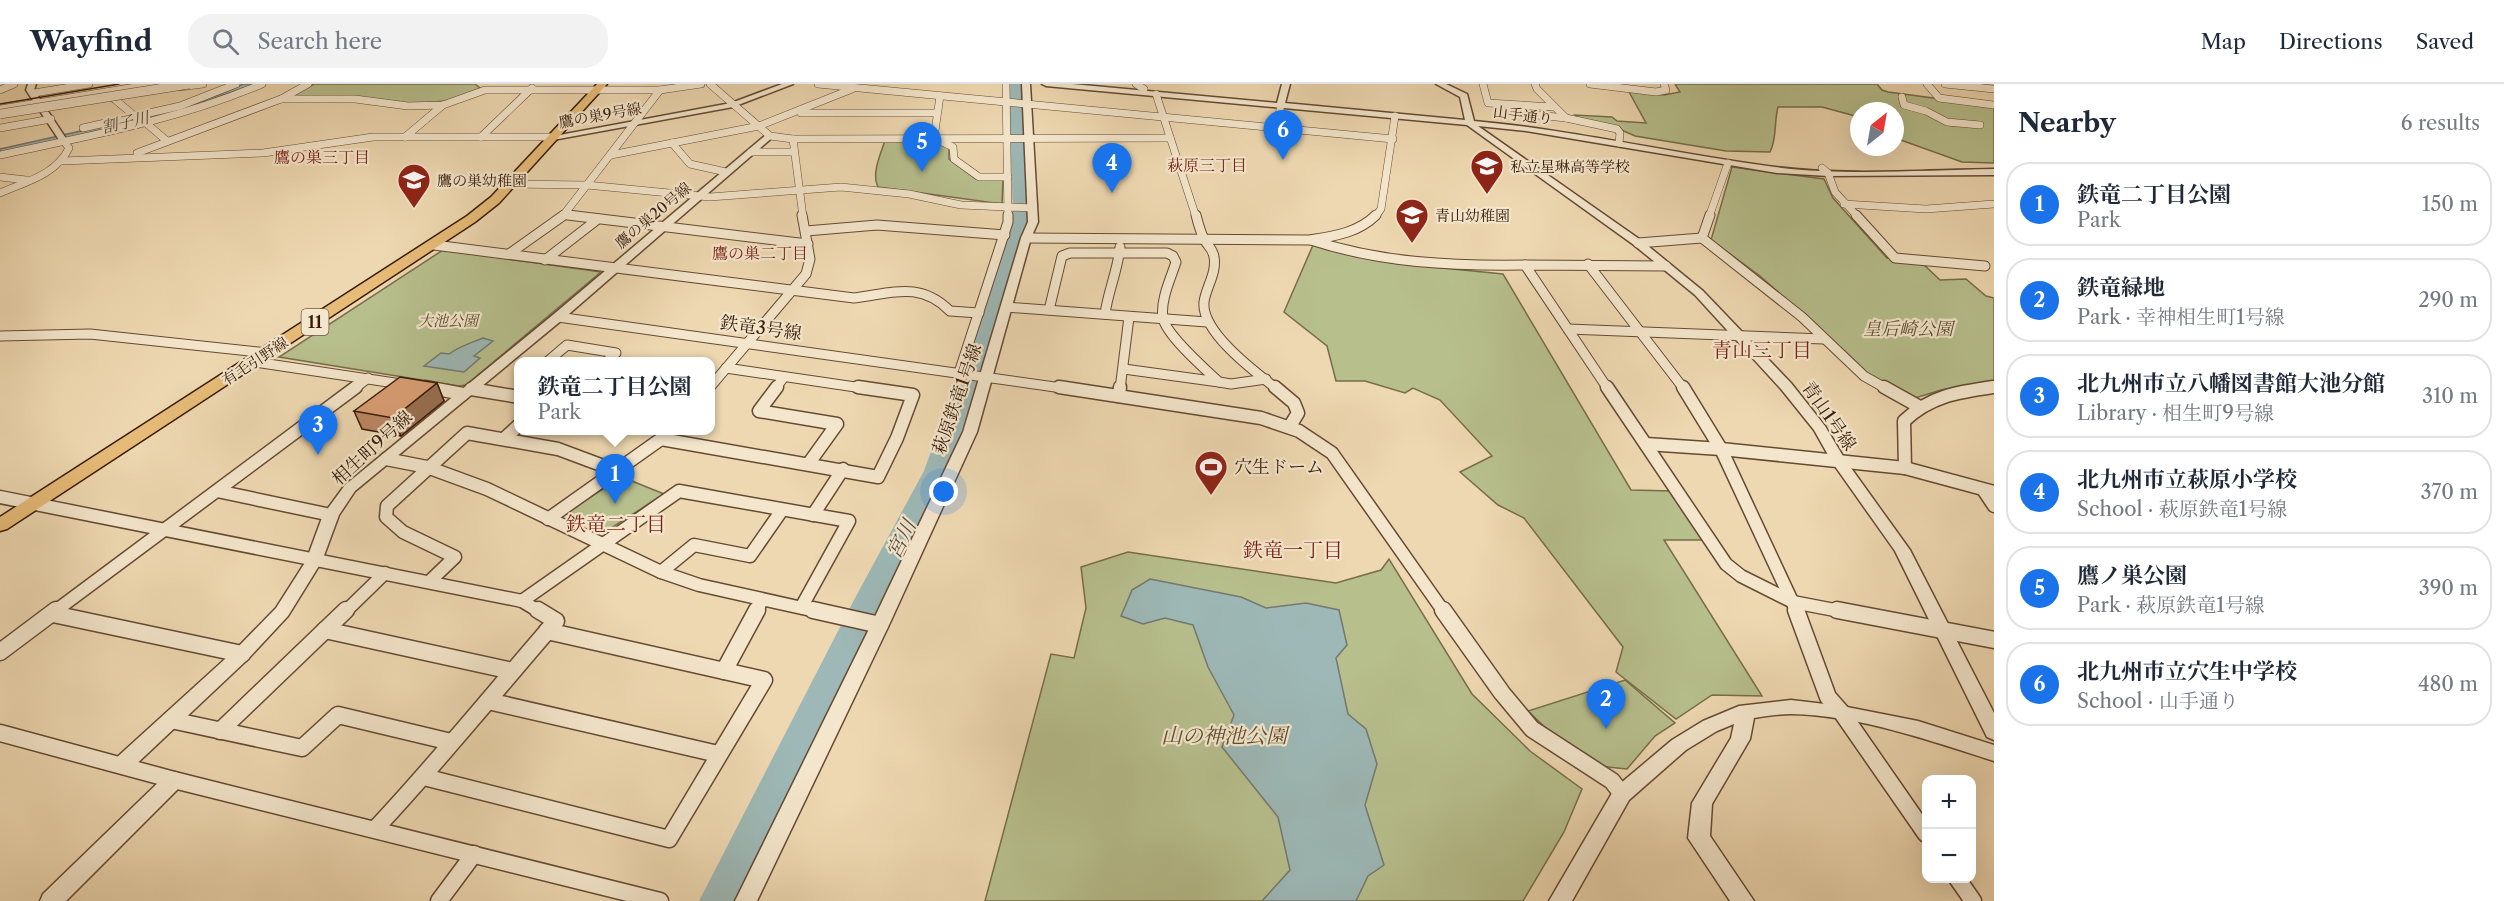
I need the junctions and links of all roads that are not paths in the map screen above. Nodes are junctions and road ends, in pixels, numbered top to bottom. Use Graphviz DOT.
graph roads {
  1 [pos="14,84"];
  2 [pos="89,84"];
  3 [pos="154,84"];
  4 [pos="168,84"];
  5 [pos="203,84"];
  6 [pos="236,84"];
  7 [pos="262,84"];
  8 [pos="308,84"];
  9 [pos="537,84"];
  10 [pos="701,84"];
  11 [pos="710,84"];
  12 [pos="789,84"];
  13 [pos="818,84"];
  14 [pos="908,84"];
  15 [pos="1006,84"];
  16 [pos="1026,84"];
  17 [pos="1046,84"];
  18 [pos="1089,84"];
  19 [pos="1286,84"];
  20 [pos="1440,84"];
  21 [pos="1484,84"];
  22 [pos="1535,84"];
  23 [pos="1591,84"];
  24 [pos="1664,84"];
  25 [pos="1927,84"];
  26 [pos="1945,84"];
  27 [pos="190,85"];
  28 [pos="482,87"];
  29 [pos="599,87"];
  30 [pos="1140,87"];
  31 [pos="856,88"];
  32 [pos="1982,88"];
  33 [pos="1994,89"];
  34 [pos="0,90"];
  35 [pos="530,90"];
  36 [pos="660,90"];
  37 [pos="899,92"];
  38 [pos="1156,94"];
  39 [pos="24,96"];
  40 [pos="207,96"];
  41 [pos="940,96"];
  42 [pos="37,97"];
  43 [pos="1902,97"];
  44 [pos="1994,97"];
  45 [pos="113,98"];
  46 [pos="1939,98"];
  47 [pos="282,99"];
  48 [pos="1016,103"];
  49 [pos="1488,103"];
  50 [pos="1283,104"];
  51 [pos="1926,104"];
  52 [pos="443,105"];
  53 [pos="734,105"];
  54 [pos="1994,105"];
  55 [pos="1553,107"];
  56 [pos="0,112"];
  57 [pos="794,113"];
  58 [pos="937,113"];
  59 [pos="1395,116"];
  60 [pos="136,117"];
  61 [pos="1165,117"];
  62 [pos="1566,118"];
  63 [pos="51,119"];
  64 [pos="1470,121"];
  65 [pos="146,123"];
  66 [pos="636,123"];
  67 [pos="1980,125"];
  68 [pos="759,126"];
  69 [pos="0,128"];
  70 [pos="1276,128"];
  71 [pos="770,136"];
  72 [pos="405,137"];
  73 [pos="481,137"];
  74 [pos="553,137"];
  75 [pos="61,138"];
  76 [pos="934,138"];
  77 [pos="1026,138"];
  78 [pos="1170,138"];
  79 [pos="793,139"];
  80 [pos="1009,139"];
  81 [pos="1393,139"];
  82 [pos="1619,140"];
  83 [pos="167,141"];
  84 [pos="672,143"];
  85 [pos="0,147"];
  86 [pos="751,152"];
  87 [pos="794,152"];
  88 [pos="611,154"];
  89 [pos="0,155"];
  90 [pos="127,157"];
  91 [pos="63,161"];
  92 [pos="1728,163"];
  93 [pos="1825,170"];
  94 [pos="726,172"];
  95 [pos="1993,172"];
  96 [pos="0,177"];
  97 [pos="1008,177"];
  98 [pos="27,181"];
  99 [pos="510,184"];
  100 [pos="587,185"];
  101 [pos="798,189"];
  102 [pos="0,193"];
  103 [pos="697,197"];
  104 [pos="1844,204"];
  105 [pos="1994,204"];
  106 [pos="1022,208"];
  107 [pos="565,215"];
  108 [pos="598,219"];
  109 [pos="662,227"];
  110 [pos="806,231"];
  111 [pos="1005,235"];
  112 [pos="1026,238"];
  113 [pos="1702,238"];
  114 [pos="1119,240"];
  115 [pos="1204,240"];
  116 [pos="1310,240"];
  117 [pos="1638,243"];
  118 [pos="808,244"];
  119 [pos="434,245"];
  120 [pos="1121,253"];
  121 [pos="509,254"];
  122 [pos="545,260"];
  123 [pos="1588,264"];
  124 [pos="1525,265"];
  125 [pos="1666,266"];
  126 [pos="1985,266"];
  127 [pos="613,268"];
  128 [pos="793,292"];
  129 [pos="1006,307"];
  130 [pos="1049,310"];
  131 [pos="979,314"];
  132 [pos="1104,314"];
  133 [pos="558,317"];
  134 [pos="1130,317"];
  135 [pos="1163,319"];
  136 [pos="1207,322"];
  137 [pos="1568,329"];
  138 [pos="1641,332"];
  139 [pos="0,336"];
  140 [pos="1742,337"];
  141 [pos="1823,339"];
  142 [pos="748,343"];
  143 [pos="267,353"];
  144 [pos="553,357"];
  145 [pos="611,357"];
  146 [pos="255,362"];
  147 [pos="726,368"];
  148 [pos="1124,369"];
  149 [pos="959,373"];
  150 [pos="987,376"];
  151 [pos="784,377"];
  152 [pos="368,378"];
  153 [pos="1266,379"];
  154 [pos="715,381"];
  155 [pos="1219,382"];
  156 [pos="1994,387"];
  157 [pos="467,392"];
  158 [pos="513,396"];
  159 [pos="1119,396"];
  160 [pos="1918,406"];
  161 [pos="1290,426"];
  162 [pos="514,430"];
  163 [pos="665,435"];
  164 [pos="505,438"];
  165 [pos="1646,444"];
  166 [pos="1721,449"];
  167 [pos="387,459"];
  168 [pos="1839,462"];
  169 [pos="809,464"];
  170 [pos="427,467"];
  171 [pos="1905,468"];
  172 [pos="843,469"];
  173 [pos="617,471"];
  174 [pos="217,491"];
  175 [pos="1989,491"];
  176 [pos="0,496"];
  177 [pos="32,505"];
  178 [pos="1994,506"];
  179 [pos="782,510"];
  180 [pos="330,515"];
  181 [pos="813,515"];
  182 [pos="548,519"];
  183 [pos="0,525"];
  184 [pos="162,531"];
  185 [pos="604,546"];
  186 [pos="314,561"];
  187 [pos="661,572"];
  188 [pos="385,573"];
  189 [pos="430,581"];
  190 [pos="762,600"];
  191 [pos="522,601"];
  192 [pos="1793,602"];
  193 [pos="802,606"];
  194 [pos="53,614"];
  195 [pos="877,624"];
  196 [pos="325,630"];
  197 [pos="547,631"];
  198 [pos="1944,631"];
  199 [pos="1994,640"];
  200 [pos="0,652"];
  201 [pos="242,654"];
  202 [pos="512,671"];
  203 [pos="724,671"];
  204 [pos="488,701"];
  205 [pos="1746,711"];
  206 [pos="1842,713"];
  207 [pos="171,720"];
  208 [pos="220,731"];
  209 [pos="1994,732"];
  210 [pos="0,733"];
  211 [pos="450,742"];
  212 [pos="1994,753"];
  213 [pos="718,754"];
  214 [pos="122,765"];
  215 [pos="424,777"];
  216 [pos="174,780"];
  217 [pos="1622,794"];
  218 [pos="376,828"];
  219 [pos="1923,829"];
  220 [pos="474,854"];
  221 [pos="1960,883"];
  222 [pos="51,901"];
  223 [pos="439,901"];
  224 [pos="660,901"];
  225 [pos="746,901"];
  226 [pos="1560,901"];
  227 [pos="1743,901"];
  228 [pos="1973,901"];
  1 -- 34 [label="street"];
  2 -- 42 [label="street"];
  3 -- 42 [label="street"];
  4 -- 56 [label="street, bridge"];
  5 -- 27 [label="street"];
  6 -- 40 [label="street"];
  7 -- 65 [label="street"];
  8 -- 47 [label="street"];
  9 -- 35 [label="street"];
  10 -- 36 [label="street"];
  11 -- 53 [label="street"];
  12 -- 53 [label="street, 鷹の巣9号線"];
  13 -- 31 [label="street"];
  14 -- 37 [label="street"];
  15 -- 48 [label="street"];
  16 -- 48 [label="street, 萩原鉄竜1号線"];
  17 -- 38 [label="street, 山手通り"];
  18 -- 30 [label="street, 山手通り"];
  19 -- 50 [label="street"];
  20 -- 64 [label="street"];
  21 -- 49 [label="street"];
  22 -- 55 [label="street"];
  23 -- 24 [label="street"];
  25 -- 46 [label="street"];
  26 -- 32 [label="street"];
  27 -- 40 [label="street"];
  27 -- 45 [label="street"];
  27 -- 56 [label="street, bridge"];
  28 -- 35 [label="street"];
  28 -- 52 [label="street"];
  29 -- 35 [label="street"];
  29 -- 36 [label="street"];
  29 -- 74 [label="main road, 有毛引野線 / 11"];
  30 -- 50 [label="street, 山手通り"];
  31 -- 37 [label="street"];
  31 -- 57 [label="street"];
  32 -- 33 [label="street"];
  32 -- 44 [label="street"];
  35 -- 73 [label="street"];
  36 -- 66 [label="street"];
  37 -- 41 [label="street"];
  38 -- 50 [label="street, 山手通り"];
  38 -- 61 [label="street"];
  39 -- 42 [label="street"];
  40 -- 60 [label="street"];
  41 -- 48 [label="street"];
  41 -- 58 [label="street"];
  42 -- 45 [label="street"];
  42 -- 56 [label="street"];
  42 -- 63 [label="street"];
  43 -- 51 [label="street"];
  45 -- 60 [label="street"];
  46 -- 51 [label="street"];
  46 -- 54 [label="street"];
  47 -- 52 [label="street"];
  47 -- 83 [label="street"];
  48 -- 61 [label="street"];
  48 -- 77 [label="street, 萩原鉄竜1号線"];
  48 -- 80 [label="street"];
  49 -- 55 [label="street"];
  49 -- 62 [label="street"];
  50 -- 59 [label="street, 山手通り"];
  50 -- 64 [label="street, 山手通り"];
  50 -- 70 [label="street"];
  51 -- 67 [label="street"];
  52 -- 72 [label="street"];
  53 -- 66 [label="street, 鷹の巣9号線"];
  53 -- 68 [label="street"];
  55 -- 62 [label="street"];
  57 -- 58 [label="street"];
  57 -- 68 [label="street"];
  58 -- 76 [label="street"];
  59 -- 64 [label="street, 山手通り"];
  59 -- 81 [label="street"];
  60 -- 75 [label="street"];
  61 -- 70 [label="street"];
  61 -- 78 [label="street"];
  62 -- 82 [label="street"];
  63 -- 69 [label="street"];
  63 -- 75 [label="street"];
  64 -- 82 [label="street, 山手通り"];
  64 -- 117 [label="street, 青山1号線"];
  65 -- 75 [label="street"];
  65 -- 83 [label="street"];
  66 -- 74 [label="street, 鷹の巣9号線"];
  66 -- 88 [label="street"];
  68 -- 71 [label="street"];
  68 -- 84 [label="street"];
  70 -- 81 [label="street"];
  71 -- 79 [label="street"];
  71 -- 86 [label="street, 鷹の巣20号線"];
  72 -- 73 [label="street"];
  72 -- 90 [label="street"];
  73 -- 74 [label="street"];
  74 -- 99 [label="main road, 有毛引野線 / 11"];
  75 -- 85 [label="street"];
  75 -- 89 [label="street"];
  75 -- 91 [label="street"];
  76 -- 79 [label="street"];
  76 -- 80 [label="street"];
  76 -- 97 [label="street"];
  77 -- 78 [label="street"];
  77 -- 80 [label="street"];
  77 -- 106 [label="street, 萩原鉄竜1号線"];
  78 -- 115 [label="street"];
  79 -- 87 [label="street"];
  80 -- 97 [label="street"];
  81 -- 116 [label="street"];
  82 -- 92 [label="street, 山手通り"];
  82 -- 93 [label="street, 山手通り"];
  83 -- 90 [label="street"];
  84 -- 88 [label="street"];
  84 -- 94 [label="street"];
  86 -- 87 [label="street"];
  86 -- 94 [label="street, 鷹の巣20号線"];
  87 -- 101 [label="street"];
  88 -- 100 [label="street"];
  90 -- 91 [label="street"];
  91 -- 98 [label="street"];
  92 -- 93 [label="street, 山手通り"];
  92 -- 113 [label="street"];
  93 -- 95 [label="street, 山手通り"];
  93 -- 104 [label="street"];
  94 -- 103 [label="street, 鷹の巣20号線"];
  96 -- 98 [label="street"];
  97 -- 106 [label="street"];
  98 -- 102 [label="street"];
  99 -- 100 [label="street"];
  99 -- 119 [label="main road, 有毛引野線 / 11"];
  100 -- 103 [label="street"];
  100 -- 107 [label="street"];
  101 -- 103 [label="street"];
  101 -- 106 [label="street"];
  101 -- 110 [label="street"];
  103 -- 109 [label="street, 鷹の巣20号線"];
  104 -- 105 [label="street"];
  104 -- 126 [label="street"];
  106 -- 111 [label="street"];
  106 -- 112 [label="street, 萩原鉄竜1号線"];
  107 -- 108 [label="street"];
  107 -- 121 [label="street"];
  108 -- 109 [label="street"];
  108 -- 122 [label="street"];
  109 -- 118 [label="street"];
  109 -- 127 [label="street, 鷹の巣20号線"];
  110 -- 111 [label="street"];
  110 -- 118 [label="street"];
  111 -- 131 [label="street"];
  112 -- 114 [label="street"];
  112 -- 129 [label="street, 萩原鉄竜1号線"];
  113 -- 117 [label="street"];
  113 -- 141 [label="street"];
  114 -- 115 [label="street"];
  114 -- 120 [label="street"];
  115 -- 116 [label="street"];
  115 -- 136 [label="street"];
  116 -- 124 [label="street"];
  117 -- 125 [label="street, 青山1号線"];
  118 -- 128 [label="street"];
  119 -- 121 [label="street"];
  119 -- 143 [label="main road, 有毛引野線 / 11"];
  120 -- 130 [label="street"];
  120 -- 132 [label="street"];
  120 -- 135 [label="street"];
  121 -- 122 [label="street"];
  122 -- 127 [label="street"];
  123 -- 124 [label="street"];
  123 -- 125 [label="street"];
  123 -- 138 [label="street"];
  124 -- 137 [label="street"];
  125 -- 140 [label="street, 青山1号線"];
  127 -- 128 [label="street"];
  127 -- 133 [label="street, 鷹の巣20号線"];
  128 -- 131 [label="street"];
  128 -- 142 [label="street"];
  129 -- 130 [label="street"];
  129 -- 150 [label="street, 萩原鉄竜1号線"];
  130 -- 132 [label="street"];
  131 -- 149 [label="street"];
  132 -- 134 [label="street"];
  133 -- 142 [label="street, 鉄竜3号線"];
  133 -- 157 [label="street, 相生町9号線"];
  134 -- 135 [label="street"];
  134 -- 148 [label="street"];
  135 -- 136 [label="street"];
  135 -- 155 [label="street"];
  136 -- 153 [label="street"];
  137 -- 138 [label="street"];
  137 -- 165 [label="street"];
  138 -- 140 [label="street"];
  138 -- 166 [label="street"];
  139 -- 143 [label="street"];
  140 -- 141 [label="street"];
  140 -- 168 [label="street, 青山1号線"];
  141 -- 160 [label="street"];
  142 -- 147 [label="street"];
  142 -- 149 [label="street, 鉄竜3号線"];
  143 -- 146 [label="main road, 有毛引野線 / 11"];
  144 -- 145 [label="street"];
  146 -- 152 [label="street"];
  146 -- 177 [label="main road, 有毛引野線 / 11"];
  147 -- 151 [label="street"];
  147 -- 154 [label="street"];
  148 -- 155 [label="street"];
  148 -- 159 [label="street"];
  149 -- 150 [label="street, 鉄竜3号線"];
  150 -- 159 [label="street, 鉄竜3号線"];
  150 -- 195 [label="street, 萩原鉄竜1号線"];
  151 -- 169 [label="street"];
  151 -- 172 [label="street"];
  152 -- 157 [label="street"];
  152 -- 174 [label="street"];
  153 -- 155 [label="street"];
  153 -- 161 [label="street"];
  156 -- 160 [label="street"];
  157 -- 158 [label="street"];
  157 -- 167 [label="street, 相生町9号線"];
  159 -- 161 [label="street, 鉄竜3号線"];
  160 -- 171 [label="street"];
  161 -- 217 [label="street, 鉄竜3号線"];
  162 -- 164 [label="street"];
  163 -- 169 [label="street"];
  163 -- 173 [label="street"];
  164 -- 170 [label="street"];
  164 -- 173 [label="street"];
  165 -- 166 [label="street"];
  165 -- 192 [label="street"];
  166 -- 168 [label="street"];
  166 -- 192 [label="street"];
  167 -- 170 [label="street"];
  167 -- 180 [label="street, 相生町9号線"];
  168 -- 171 [label="street"];
  168 -- 198 [label="street, 青山1号線"];
  169 -- 172 [label="street"];
  170 -- 182 [label="street"];
  170 -- 189 [label="street"];
  171 -- 175 [label="street"];
  172 -- 181 [label="street"];
  173 -- 182 [label="street"];
  174 -- 180 [label="street"];
  174 -- 184 [label="street"];
  175 -- 178 [label="street"];
  176 -- 177 [label="street"];
  177 -- 183 [label="main road, 有毛引野線 / 11"];
  177 -- 184 [label="street"];
  179 -- 181 [label="street"];
  179 -- 185 [label="street"];
  179 -- 187 [label="street"];
  180 -- 186 [label="street, 相生町9号線"];
  181 -- 193 [label="street"];
  182 -- 185 [label="street"];
  184 -- 186 [label="street"];
  184 -- 194 [label="street"];
  185 -- 187 [label="street"];
  185 -- 191 [label="street"];
  186 -- 188 [label="street"];
  186 -- 201 [label="street, 相生町9号線"];
  187 -- 190 [label="street"];
  188 -- 189 [label="street"];
  188 -- 196 [label="street"];
  189 -- 191 [label="street"];
  190 -- 193 [label="street"];
  190 -- 203 [label="street"];
  191 -- 197 [label="street"];
  192 -- 198 [label="street"];
  192 -- 206 [label="street"];
  193 -- 195 [label="street"];
  194 -- 200 [label="street"];
  194 -- 201 [label="street"];
  195 -- 225 [label="street, 萩原鉄竜1号線"];
  196 -- 202 [label="street"];
  196 -- 208 [label="street"];
  197 -- 202 [label="street"];
  197 -- 203 [label="street"];
  198 -- 199 [label="street"];
  198 -- 209 [label="street, 青山1号線"];
  201 -- 207 [label="street, 相生町9号線"];
  202 -- 204 [label="street"];
  203 -- 213 [label="street"];
  204 -- 211 [label="street"];
  204 -- 213 [label="street"];
  205 -- 206 [label="street"];
  205 -- 217 [label="street"];
  205 -- 227 [label="street"];
  206 -- 212 [label="street"];
  206 -- 219 [label="street"];
  207 -- 208 [label="street"];
  207 -- 214 [label="street, 相生町9号線"];
  208 -- 211 [label="street"];
  210 -- 214 [label="street"];
  211 -- 215 [label="street"];
  213 -- 215 [label="street"];
  214 -- 216 [label="street"];
  215 -- 218 [label="street"];
  216 -- 218 [label="street"];
  216 -- 222 [label="street"];
  217 -- 226 [label="street"];
  218 -- 220 [label="street"];
  220 -- 223 [label="street"];
  220 -- 224 [label="street"];
  221 -- 228 [label="street"];
}
